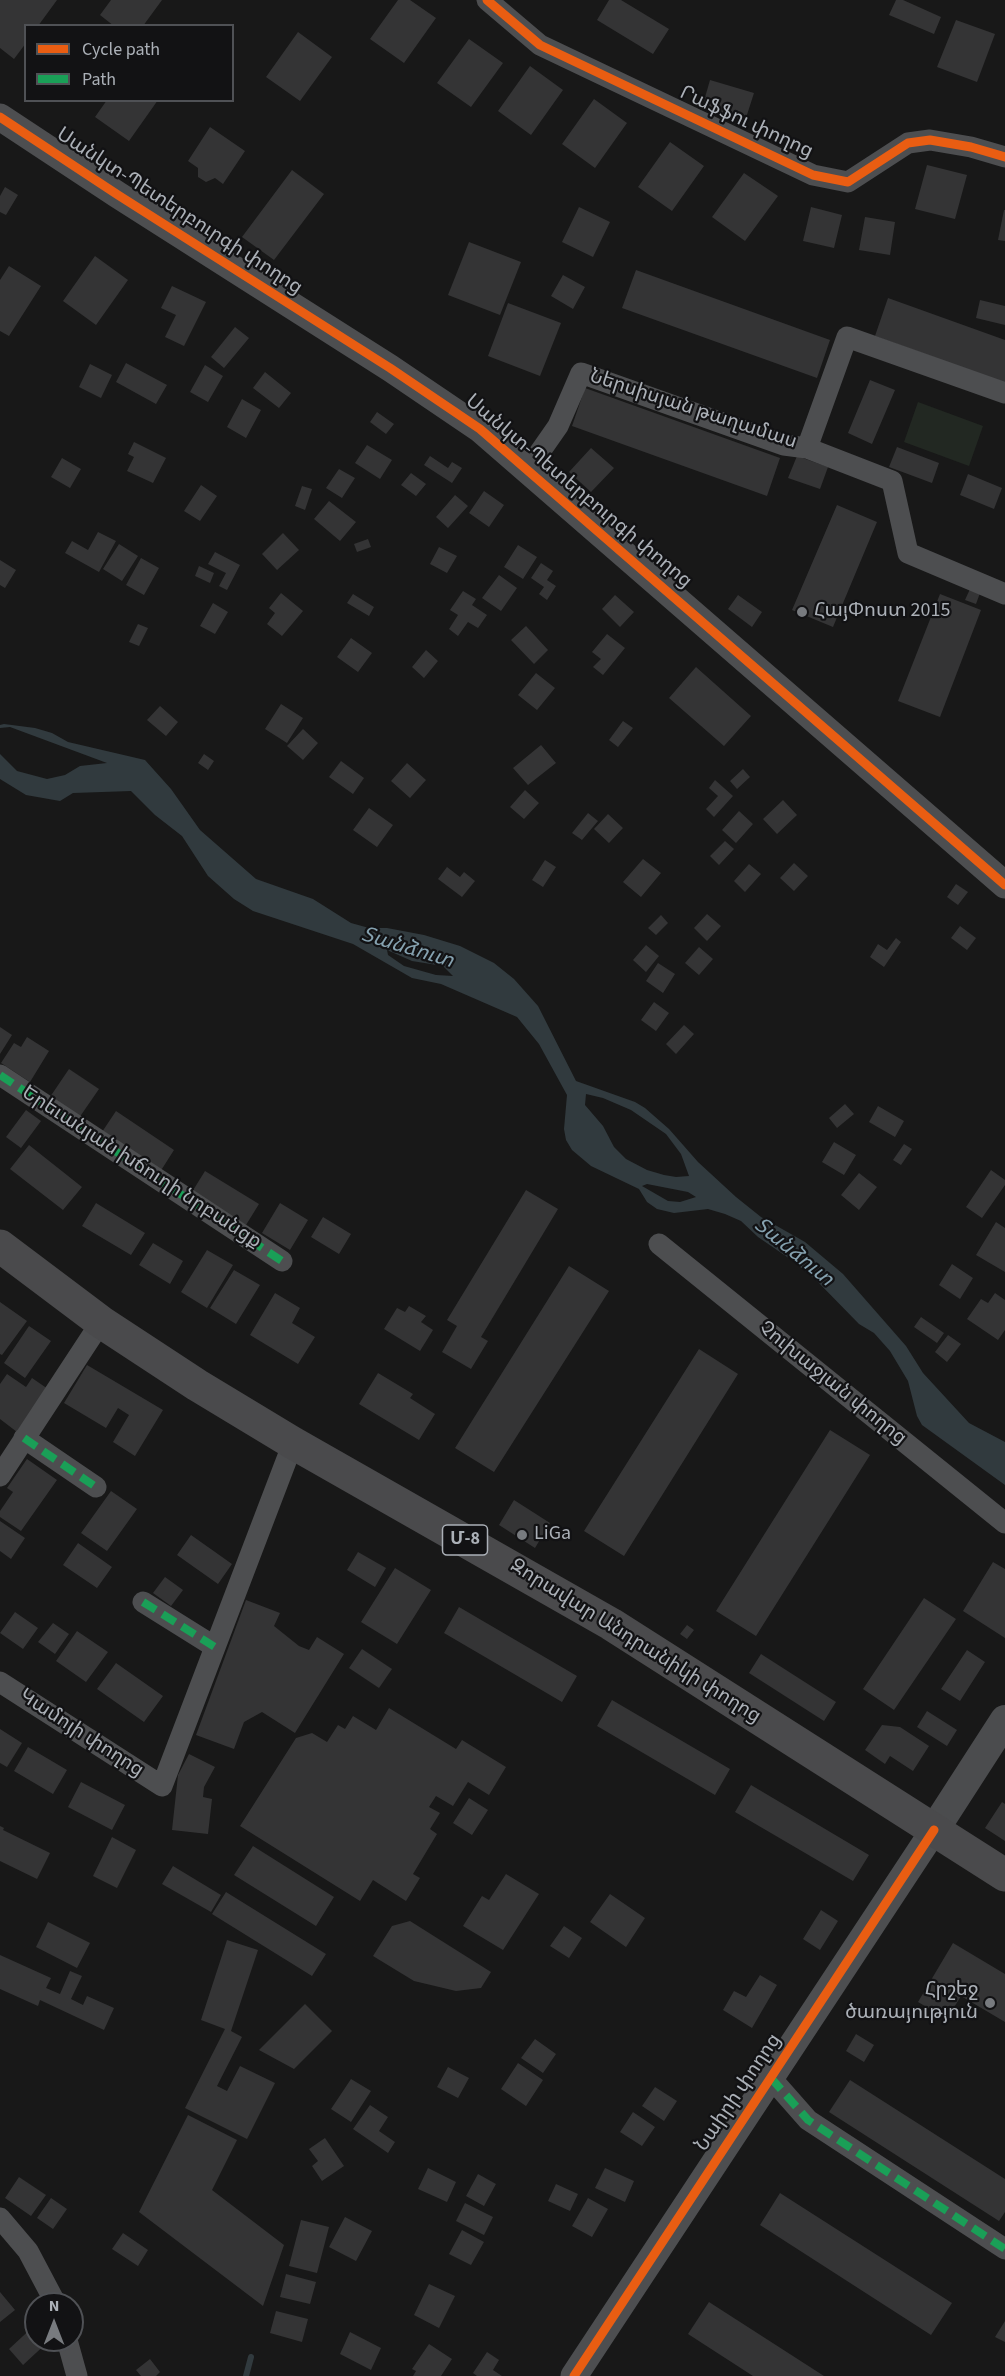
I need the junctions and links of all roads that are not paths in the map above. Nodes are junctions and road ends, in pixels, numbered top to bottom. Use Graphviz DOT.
graph roads {
  1 [pos="487,0"];
  2 [pos="0,117"];
  3 [pos="1005,157"];
  4 [pos="1005,393"];
  5 [pos="807,448"];
  6 [pos="528,469"];
  7 [pos="1005,594"];
  8 [pos="1005,885"];
  9 [pos="0,1075"];
  10 [pos="659,1244"];
  11 [pos="0,1246"];
  12 [pos="282,1261"];
  13 [pos="101,1322"];
  14 [pos="24,1438"];
  15 [pos="293,1443"];
  16 [pos="0,1476"];
  17 [pos="96,1487"];
  18 [pos="1005,1523"];
  19 [pos="143,1602"];
  20 [pos="215,1647"];
  21 [pos="0,1682"];
  22 [pos="1005,1720"];
  23 [pos="934,1830"];
  24 [pos="1005,1875"];
  25 [pos="771,2078"];
  26 [pos="0,2218"];
  27 [pos="1005,2249"];
  28 [pos="50,2292"];
  29 [pos="70,2352"];
  30 [pos="77,2376"];
  31 [pos="574,2376"];
  1 -- 3 [label="street, Րաֆֆու փողոց"];
  2 -- 6 [label="street, Սանկտ-Պետերբուրգի փողոց"];
  4 -- 5 [label="street, Ներսիսյան թաղամաս"];
  5 -- 6 [label="street, Ներսիսյան թաղամաս"];
  5 -- 7 [label="street, Ներսիսյան թաղամաս"];
  6 -- 8 [label="street, Սանկտ-Պետերբուրգի փողոց"];
  9 -- 12 [label="street, Երեւանյան խճուղի նրբանցք"];
  10 -- 18 [label="street, Չուխաջյան փողոց"];
  11 -- 13 [label="highway, Զորավար Անդրանիկի փողոց / Մ-8"];
  13 -- 14 [label="street"];
  13 -- 15 [label="highway, Զորավար Անդրանիկի փողոց / Մ-8"];
  14 -- 16 [label="street"];
  14 -- 17 [label="street"];
  15 -- 20 [label="street"];
  15 -- 23 [label="highway, Զորավար Անդրանիկի փողոց / Մ-8"];
  19 -- 20 [label="street"];
  20 -- 21 [label="street, Կամոյի փողոց"];
  22 -- 23 [label="main road"];
  23 -- 24 [label="highway, Մ-8"];
  23 -- 25 [label="street, Նաիրի փողոց"];
  25 -- 27 [label="street"];
  25 -- 31 [label="street, Նաիրի փողոց"];
  26 -- 28 [label="street"];
  29 -- 30 [label="street"];
}
